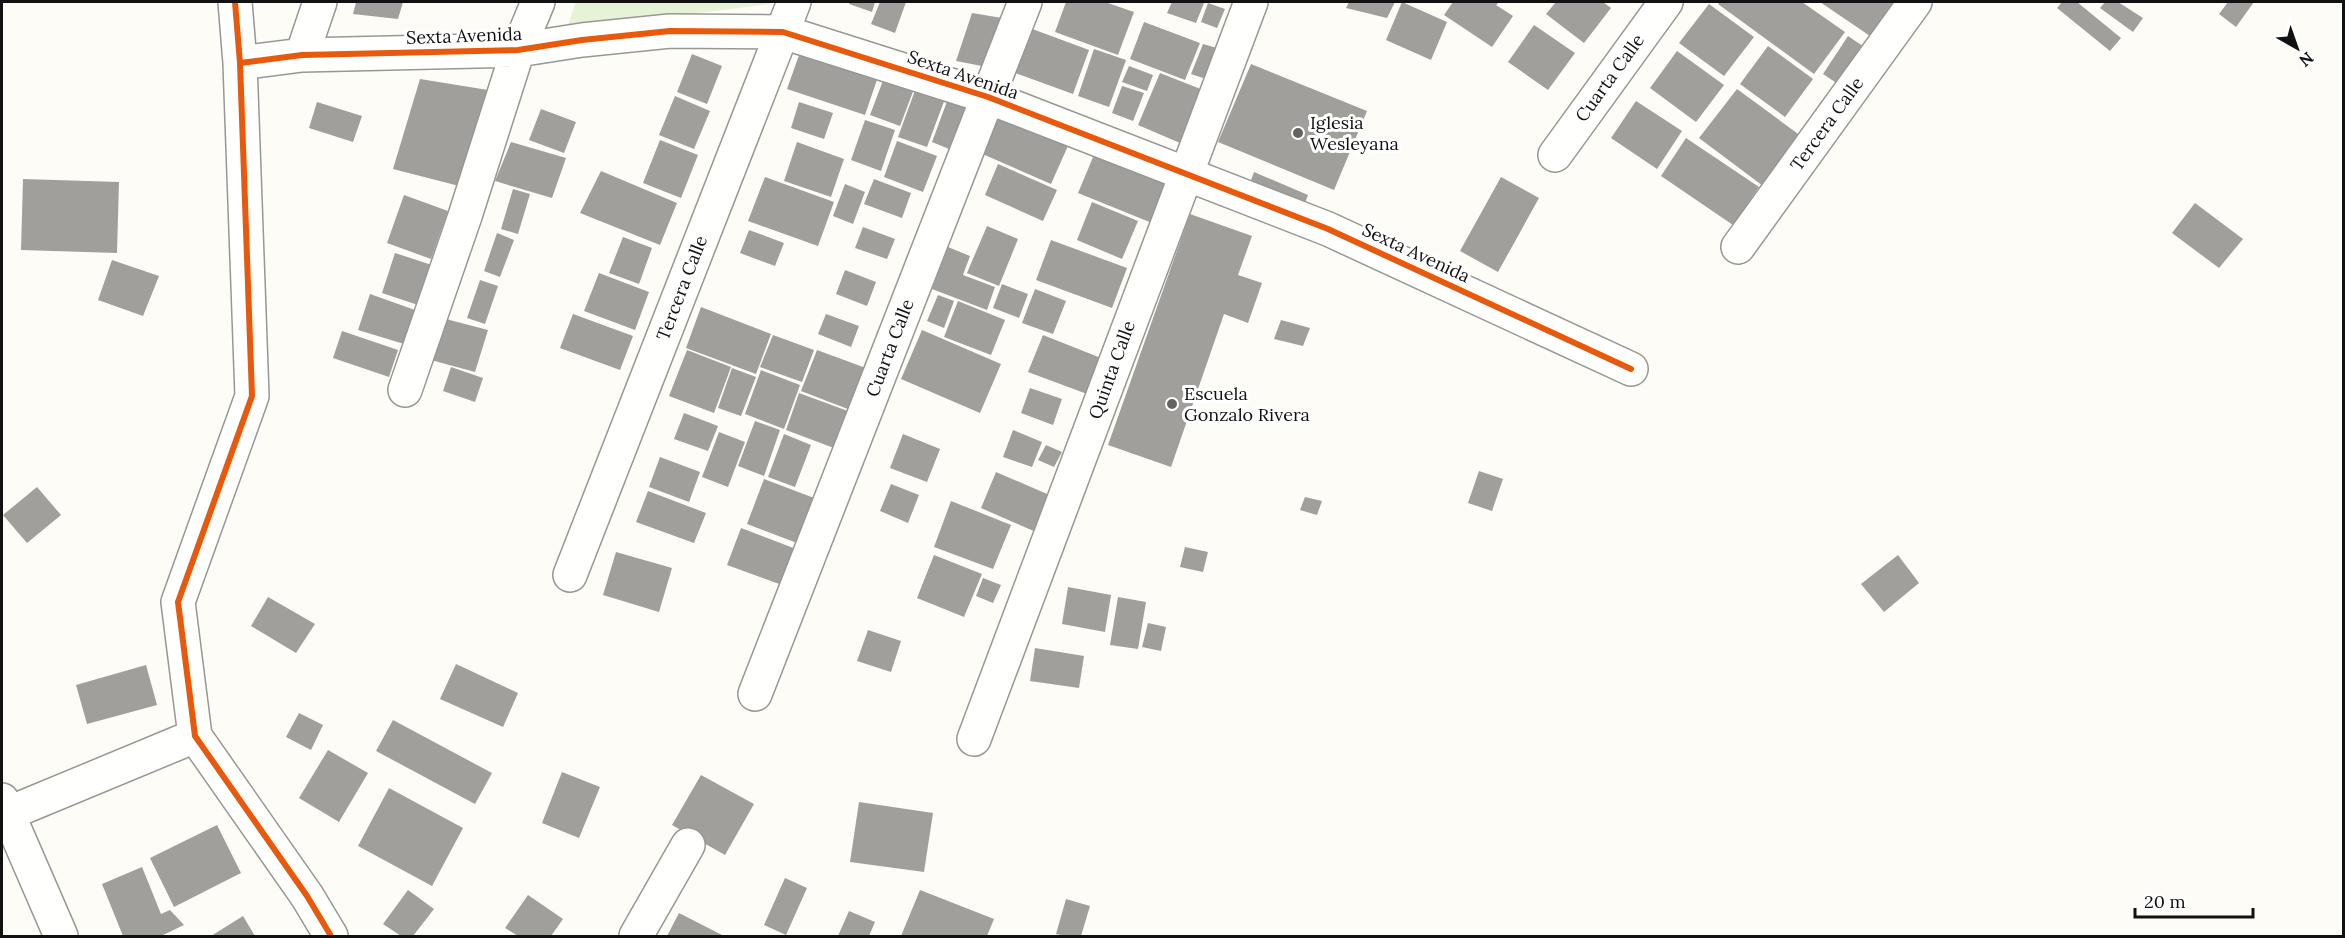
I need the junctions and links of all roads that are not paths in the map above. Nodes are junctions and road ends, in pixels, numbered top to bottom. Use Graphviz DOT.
graph roads {
  1 [pos="236,2"];
  2 [pos="320,2"];
  3 [pos="538,2"];
  4 [pos="794,2"];
  5 [pos="1025,2"];
  6 [pos="1251,2"];
  7 [pos="1666,2"];
  8 [pos="1915,2"];
  9 [pos="783,32"];
  10 [pos="518,50"];
  11 [pos="302,55"];
  12 [pos="240,63"];
  13 [pos="988,97"];
  14 [pos="1555,155"];
  15 [pos="1185,173"];
  16 [pos="1738,247"];
  17 [pos="1630,369"];
  18 [pos="405,390"];
  19 [pos="570,575"];
  20 [pos="755,694"];
  21 [pos="195,736"];
  22 [pos="974,739"];
  23 [pos="4,810"];
  24 [pos="687,845"];
  25 [pos="61,936"];
  26 [pos="331,936"];
  27 [pos="636,936"];
  1 -- 12 [label="street"];
  2 -- 11 [label="street"];
  3 -- 10 [label="street"];
  4 -- 9 [label="street, Tercera Calle"];
  5 -- 13 [label="street, Cuarta Calle"];
  6 -- 15 [label="street, Quinta Calle"];
  7 -- 14 [label="street, Cuarta Calle"];
  8 -- 16 [label="street, Tercera Calle"];
  9 -- 10 [label="street, Sexta Avenida"];
  9 -- 13 [label="street, Sexta Avenida"];
  9 -- 19 [label="street, Tercera Calle"];
  10 -- 11 [label="street, Sexta Avenida"];
  10 -- 18 [label="street"];
  11 -- 12 [label="street, Sexta Avenida"];
  12 -- 21 [label="street"];
  13 -- 15 [label="street, Sexta Avenida"];
  13 -- 20 [label="street, Cuarta Calle"];
  15 -- 17 [label="street, Sexta Avenida"];
  15 -- 22 [label="street, Quinta Calle"];
  21 -- 23 [label="street"];
  21 -- 26 [label="street"];
  23 -- 25 [label="street"];
  24 -- 27 [label="street"];
}
